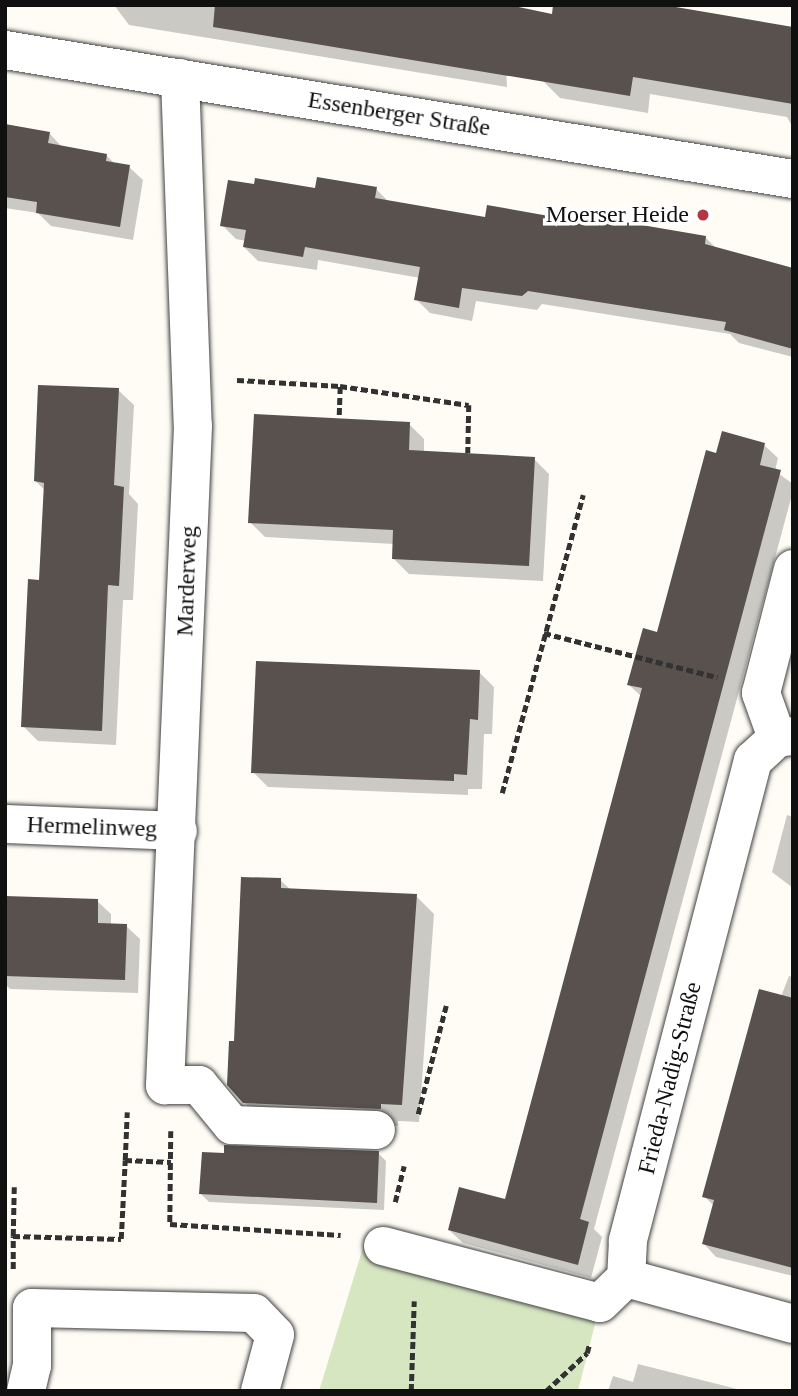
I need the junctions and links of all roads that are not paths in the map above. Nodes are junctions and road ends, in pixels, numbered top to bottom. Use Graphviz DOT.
graph roads {
  1 [pos="5,50"];
  2 [pos="180,78"];
  3 [pos="793,179"];
  4 [pos="793,569"];
  5 [pos="785,737"];
  6 [pos="5,824"];
  7 [pos="178,831"];
  8 [pos="376,1129"];
  9 [pos="401,1251"];
  10 [pos="613,1291"];
  11 [pos="793,1324"];
  12 [pos="26,1391"];
  13 [pos="260,1391"];
  1 -- 2 [label="street, Essenberger Straße"];
  2 -- 3 [label="street, Essenberger Straße"];
  2 -- 7 [label="street, Marderweg"];
  4 -- 5 [label="street"];
  5 -- 10 [label="street, Frieda-Nadig-Straße"];
  6 -- 7 [label="street, Hermelinweg"];
  7 -- 8 [label="street, Marderweg"];
  9 -- 10 [label="street"];
  10 -- 11 [label="street"];
  12 -- 13 [label="street"];
}
